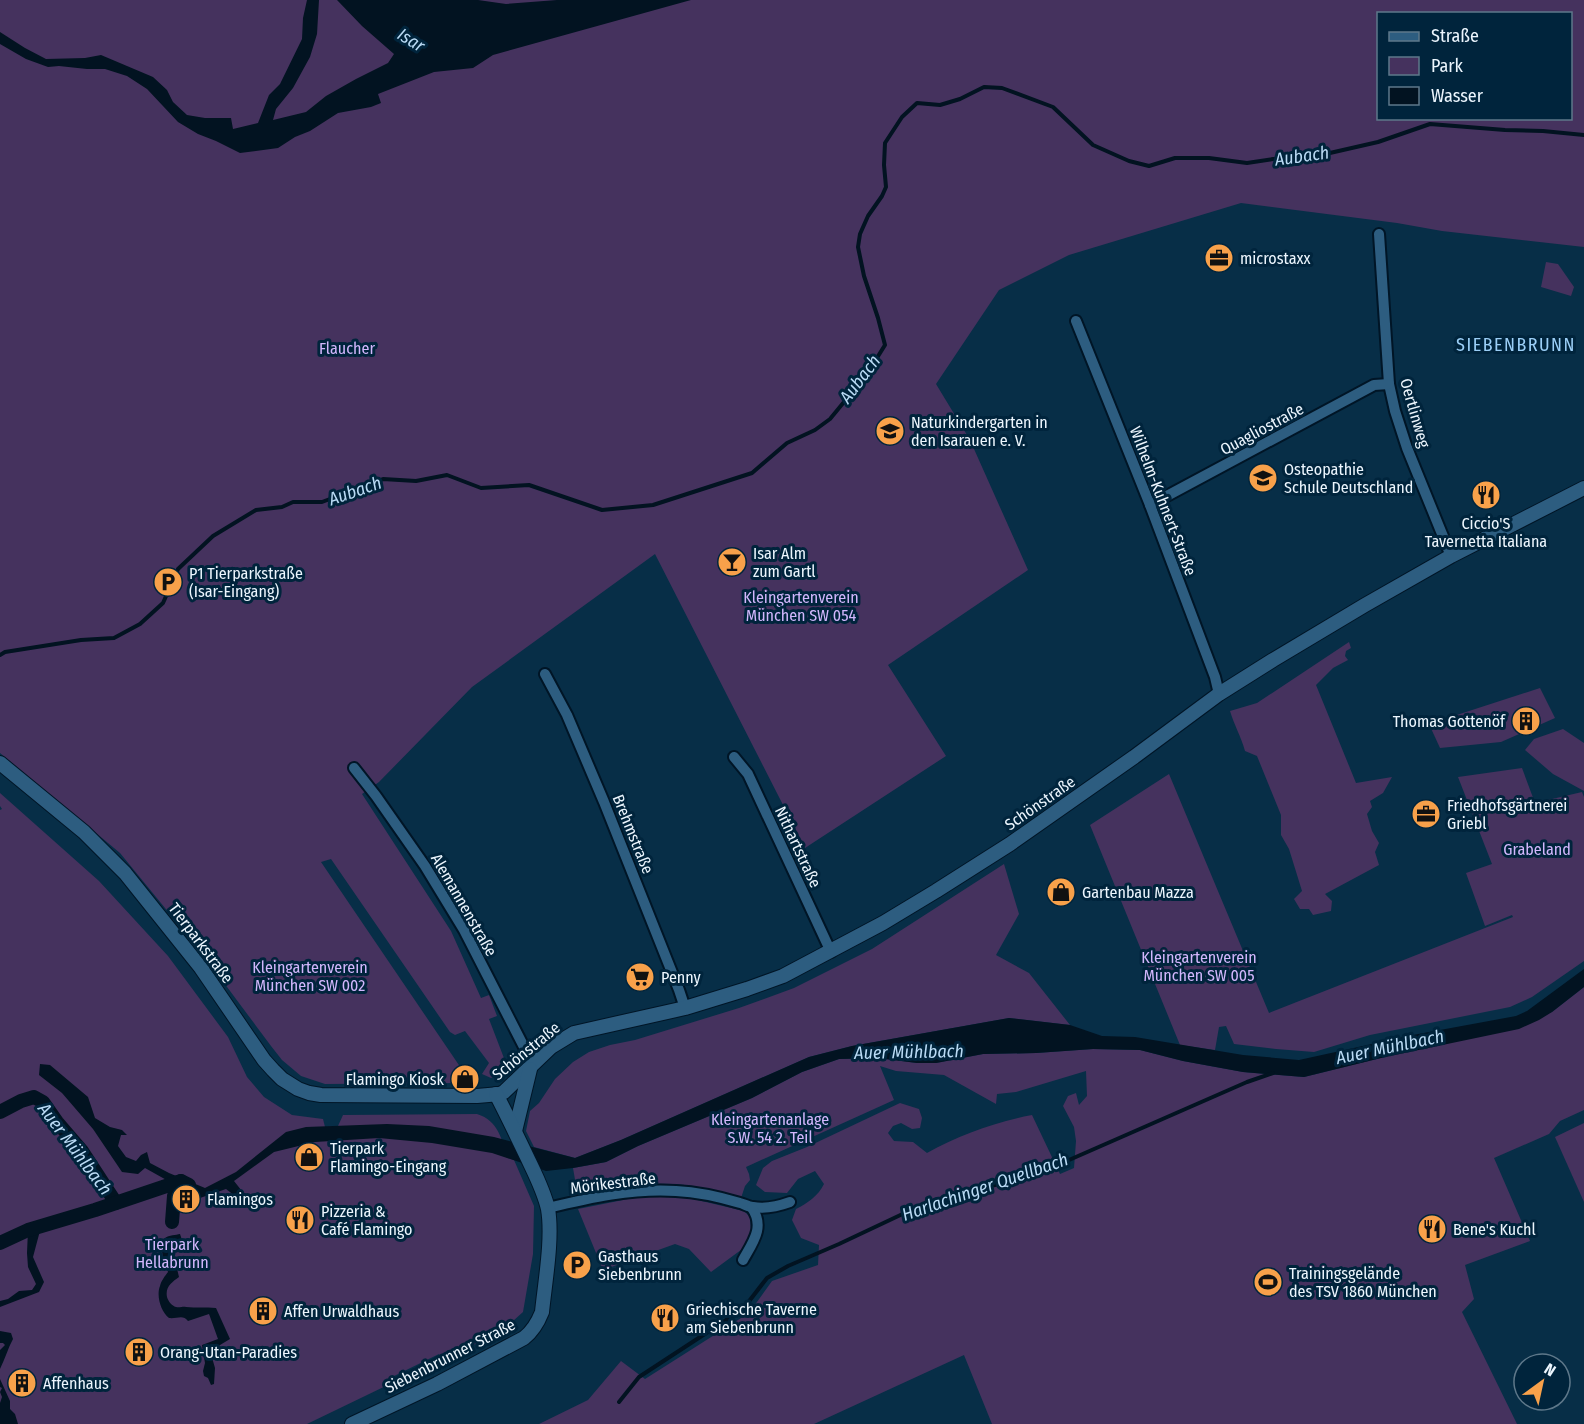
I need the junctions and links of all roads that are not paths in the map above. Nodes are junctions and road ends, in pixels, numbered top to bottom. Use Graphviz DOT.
graph roads {
  1 [pos="1379,234"];
  2 [pos="1076,321"];
  3 [pos="1389,384"];
  4 [pos="1584,488"];
  5 [pos="1150,505"];
  6 [pos="1451,556"];
  7 [pos="545,674"];
  8 [pos="1220,694"];
  9 [pos="734,757"];
  10 [pos="0,763"];
  11 [pos="354,768"];
  12 [pos="831,952"];
  13 [pos="685,1008"];
  14 [pos="532,1066"];
  15 [pos="496,1094"];
  16 [pos="517,1136"];
  17 [pos="790,1202"];
  18 [pos="548,1208"];
  19 [pos="752,1208"];
  20 [pos="742,1260"];
  21 [pos="351,1424"];
  1 -- 3 [label="street, Oertlinweg"];
  2 -- 5 [label="street, Wilhelm-Kuhnert-Straße"];
  3 -- 5 [label="street, Quagliostraße"];
  3 -- 6 [label="street, Oertlinweg"];
  4 -- 6 [label="street, Schönstraße"];
  5 -- 8 [label="street, Wilhelm-Kuhnert-Straße"];
  6 -- 8 [label="street, Schönstraße"];
  7 -- 13 [label="street, Brehmstraße"];
  8 -- 12 [label="street, Schönstraße"];
  9 -- 12 [label="street, Nithartstraße"];
  10 -- 15 [label="street, Tierparkstraße"];
  11 -- 14 [label="street, Alemannenstraße"];
  12 -- 13 [label="street, Schönstraße"];
  13 -- 14 [label="street, Schönstraße"];
  14 -- 15 [label="street, Schönstraße"];
  14 -- 16 [label="street"];
  15 -- 16 [label="street, Siebenbrunner Straße"];
  16 -- 18 [label="street, Siebenbrunner Straße"];
  17 -- 19 [label="street, Mörikestraße"];
  18 -- 19 [label="street, Mörikestraße"];
  18 -- 21 [label="street, Siebenbrunner Straße"];
  19 -- 20 [label="street"];
}
